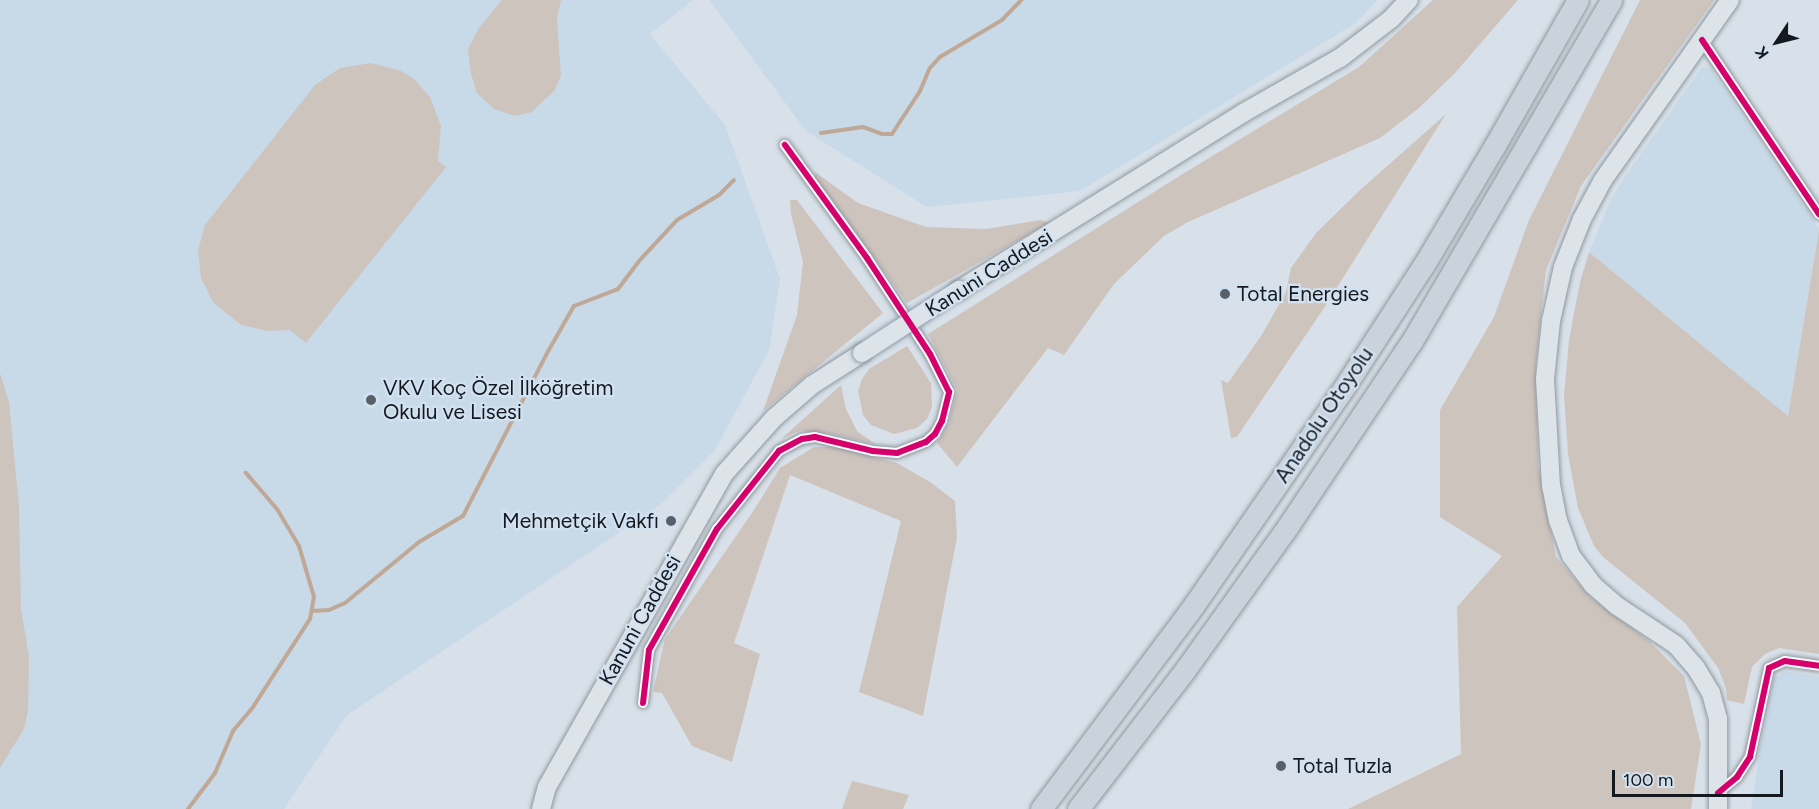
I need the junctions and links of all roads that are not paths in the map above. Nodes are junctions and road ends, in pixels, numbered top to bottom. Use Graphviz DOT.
graph roads {
  1 [pos="1409,0"];
  2 [pos="1578,0"];
  3 [pos="1611,0"];
  4 [pos="1730,0"];
  5 [pos="1702,40"];
  6 [pos="785,145"];
  7 [pos="1819,214"];
  8 [pos="1819,666"];
  9 [pos="643,703"];
  10 [pos="1718,801"];
  11 [pos="541,809"];
  12 [pos="1041,809"];
  13 [pos="1078,809"];
  1 -- 11 [label="main road, Kanuni Caddesi, bridge"];
  2 -- 12 [label="highway, Anadolu Otoyolu"];
  3 -- 13 [label="highway, Anadolu Otoyolu"];
  4 -- 5 [label="main road"];
  5 -- 7 [label="street"];
  5 -- 10 [label="main road"];
  6 -- 9 [label="street"];
  8 -- 10 [label="street"];
}
